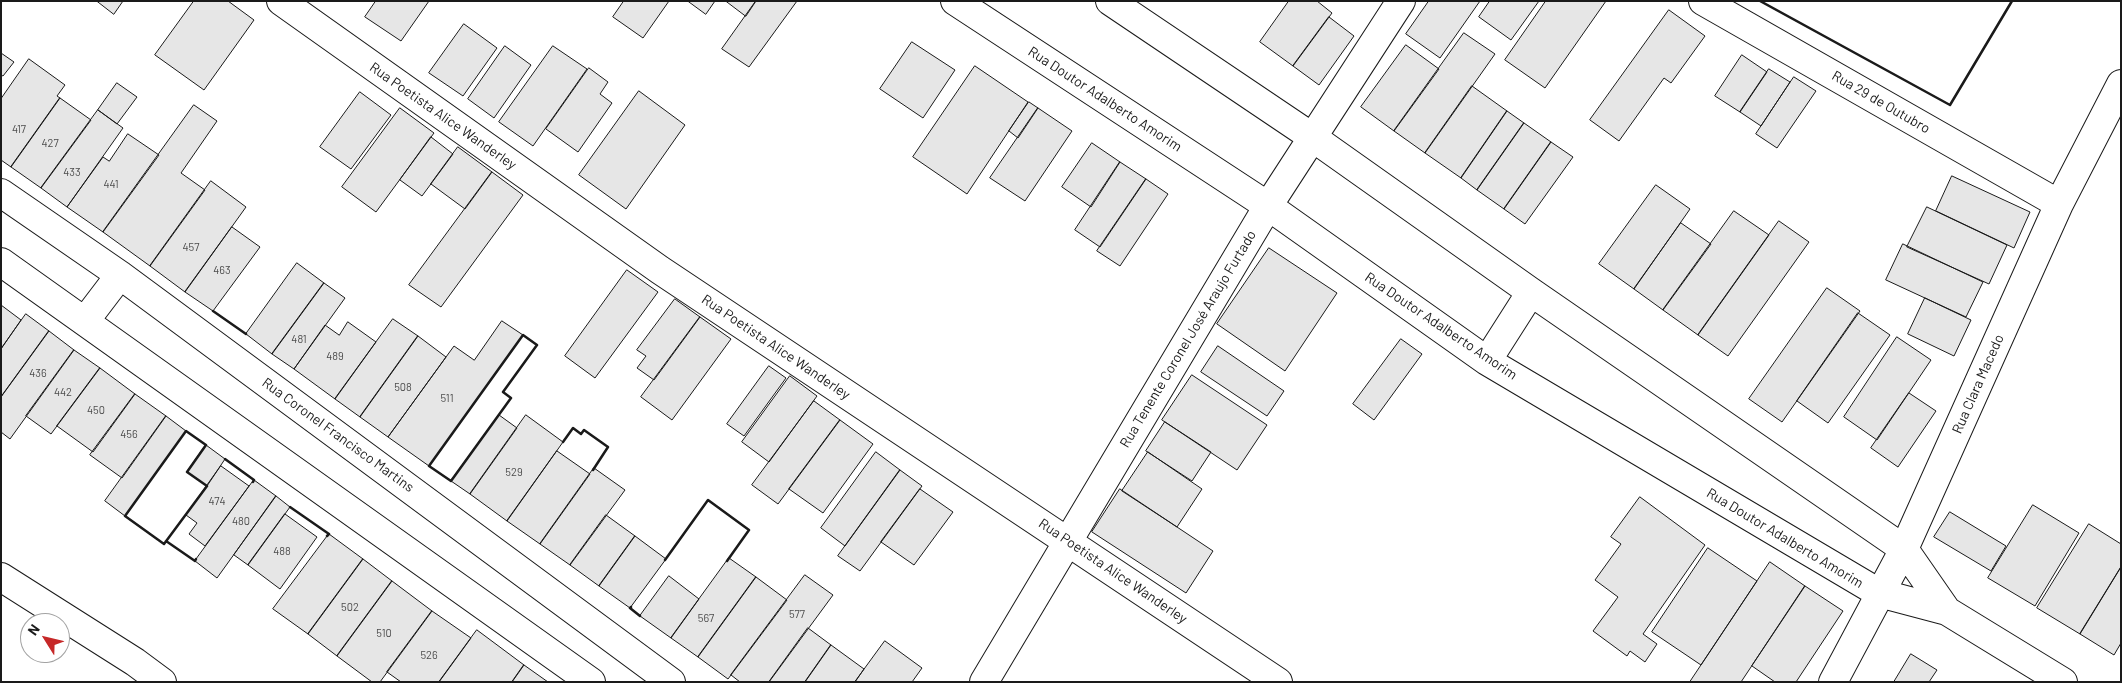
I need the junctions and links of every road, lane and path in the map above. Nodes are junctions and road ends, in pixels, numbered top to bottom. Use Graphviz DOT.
graph roads {
  1 [pos="281,1"];
  2 [pos="955,1"];
  3 [pos="1110,1"];
  4 [pos="1400,1"];
  5 [pos="1703,1"];
  6 [pos="2121,84"];
  7 [pos="1312,137"];
  8 [pos="1,193"];
  9 [pos="2059,204"];
  10 [pos="1268,206"];
  11 [pos="1,262"];
  12 [pos="120,275"];
  13 [pos="1530,292"];
  14 [pos="86,321"];
  15 [pos="1486,361"];
  16 [pos="1068,540"];
  17 [pos="1904,548"];
  18 [pos="1,577"];
  19 [pos="1879,593"];
  20 [pos="1947,611"];
  21 [pos="162,682"];
  22 [pos="591,682"];
  23 [pos="671,682"];
  24 [pos="984,682"];
  25 [pos="1278,682"];
  26 [pos="1833,682"];
  27 [pos="2063,682"];
  1 -- 16 [label="street, Rua Poetista Alice Wanderley"];
  2 -- 10 [label="street, Rua Doutor Adalberto Amorim"];
  3 -- 7 [label="street, Rua Doutor Adalberto Amorim"];
  4 -- 7 [label="street, Rua Tenente Coronel José Araujo Furtado"];
  5 -- 9 [label="street, Rua 29 de Outubro"];
  6 -- 9 [label="street, Rua Clara Macedo"];
  7 -- 10 [label="street, Rua Tenente Coronel José Araujo Furtado"];
  7 -- 13 [label="street, Rua Doutor Adalberto Amorim"];
  8 -- 12 [label="street, Rua Coronel Francisco Martins"];
  9 -- 17 [label="street, Rua Clara Macedo"];
  10 -- 15 [label="street, Rua Doutor Adalberto Amorim"];
  10 -- 16 [label="street, Rua Tenente Coronel José Araujo Furtado"];
  11 -- 14 [label="street"];
  12 -- 14 [label="street"];
  12 -- 23 [label="street, Rua Coronel Francisco Martins"];
  13 -- 15 [label="street"];
  13 -- 17 [label="street, Rua Doutor Adalberto Amorim"];
  14 -- 22 [label="street"];
  15 -- 19 [label="street, Rua Doutor Adalberto Amorim"];
  16 -- 24 [label="street, Rua Tenente Coronel José Araujo Furtado"];
  16 -- 25 [label="street, Rua Poetista Alice Wanderley"];
  17 -- 19 [label="street, Rua Clara Macedo"];
  17 -- 20 [label="street, Rua Doutor Adalberto Amorim"];
  18 -- 21 [label="street"];
  19 -- 20 [label="street, Rua Doutor Adalberto Amorim"];
  19 -- 26 [label="street, Rua Clara Macedo"];
  20 -- 27 [label="street, Rua Doutor Adalberto Amorim"];
}
